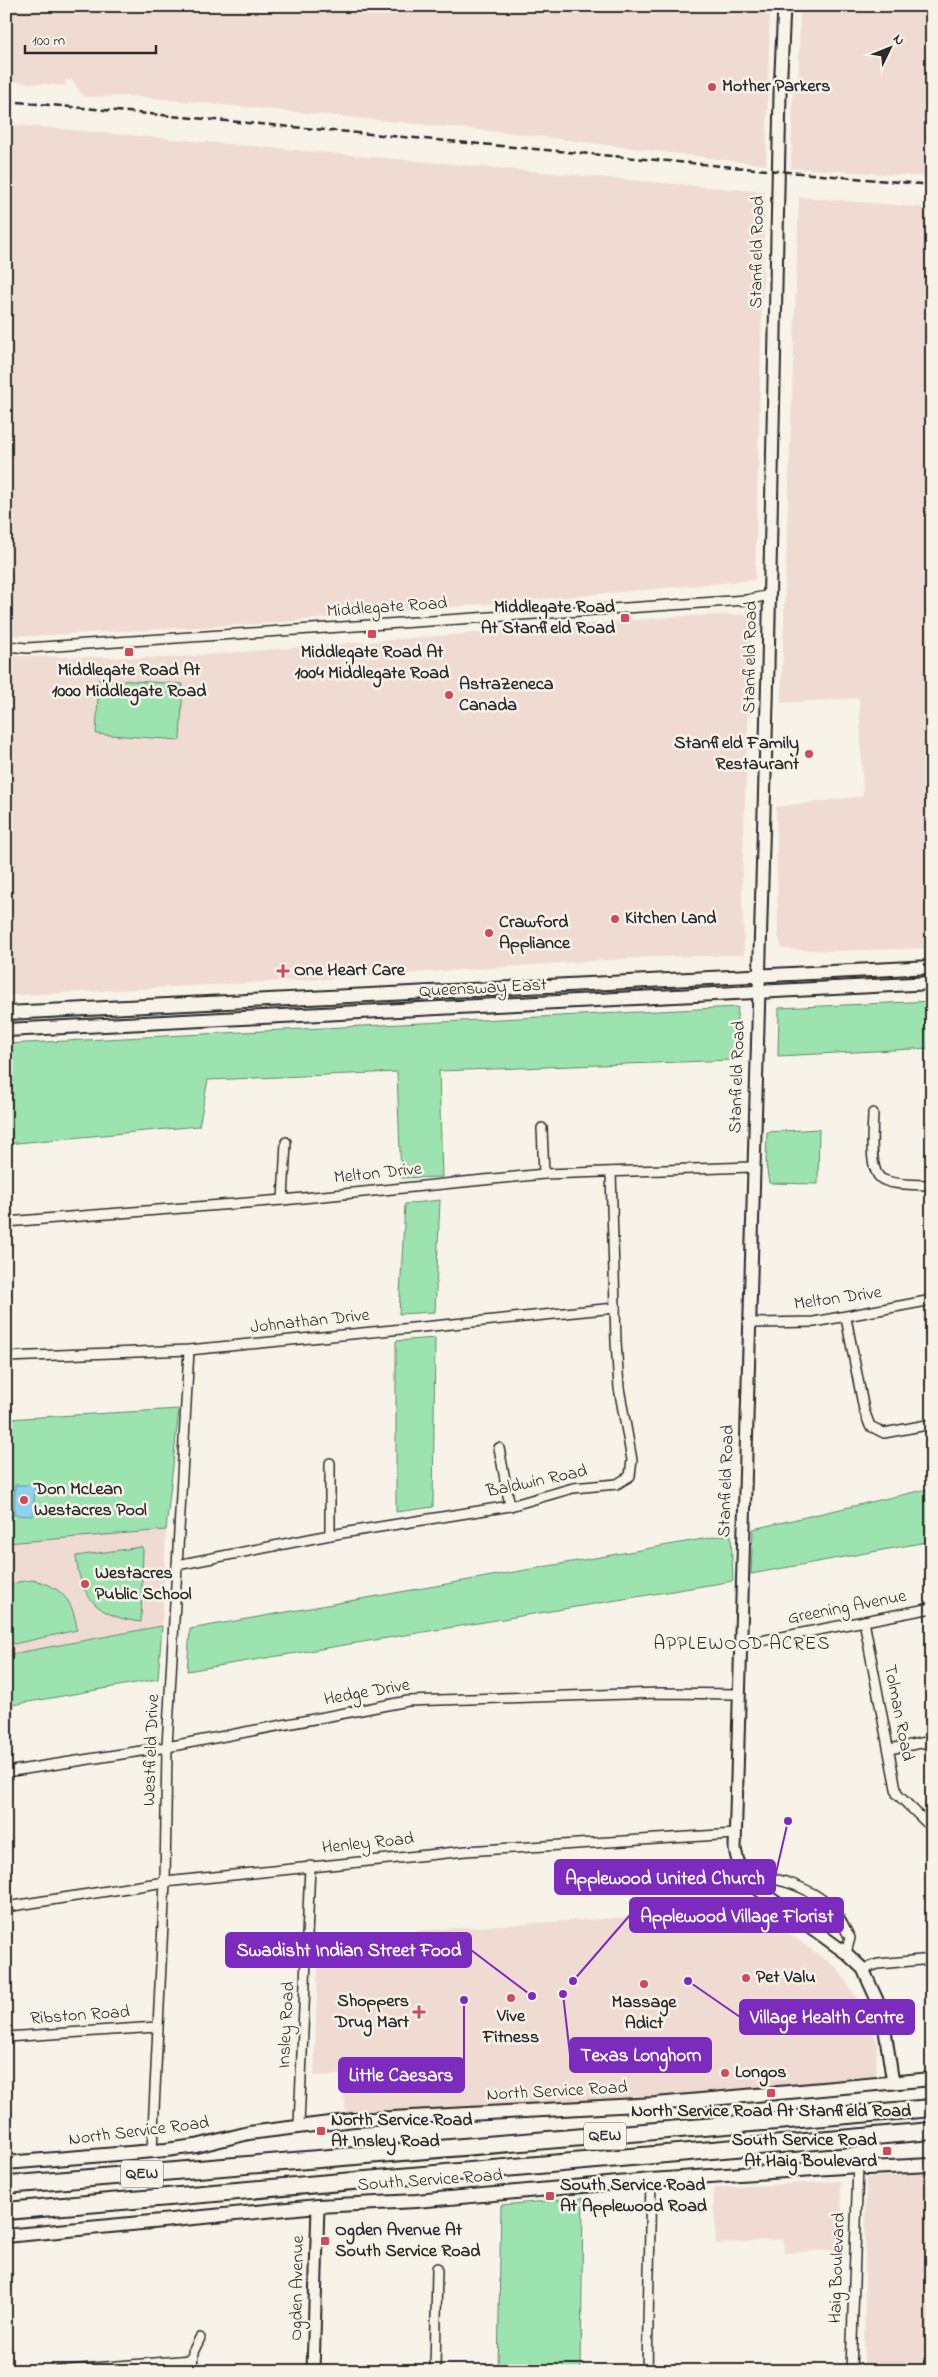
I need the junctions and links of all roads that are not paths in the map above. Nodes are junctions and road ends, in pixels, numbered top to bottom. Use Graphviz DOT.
graph roads {
  1 [pos="784,6"];
  2 [pos="770,595"];
  3 [pos="6,646"];
  4 [pos="932,967"];
  5 [pos="759,977"];
  6 [pos="932,983"];
  7 [pos="758,992"];
  8 [pos="6,1013"];
  9 [pos="6,1030"];
  10 [pos="873,1113"];
  11 [pos="542,1128"];
  12 [pos="286,1142"];
  13 [pos="752,1167"];
  14 [pos="611,1172"];
  15 [pos="544,1174"];
  16 [pos="932,1185"];
  17 [pos="282,1200"];
  18 [pos="6,1222"];
  19 [pos="932,1300"];
  20 [pos="616,1308"];
  21 [pos="846,1318"];
  22 [pos="748,1323"];
  23 [pos="189,1350"];
  24 [pos="6,1357"];
  25 [pos="932,1424"];
  26 [pos="499,1448"];
  27 [pos="330,1463"];
  28 [pos="510,1506"];
  29 [pos="330,1535"];
  30 [pos="178,1565"];
  31 [pos="932,1608"];
  32 [pos="864,1621"];
  33 [pos="740,1645"];
  34 [pos="738,1694"];
  35 [pos="932,1741"];
  36 [pos="168,1747"];
  37 [pos="889,1749"];
  38 [pos="6,1772"];
  39 [pos="932,1828"];
  40 [pos="735,1834"];
  41 [pos="310,1866"];
  42 [pos="748,1880"];
  43 [pos="165,1882"];
  44 [pos="6,1907"];
  45 [pos="846,1953"];
  46 [pos="932,1959"];
  47 [pos="863,1969"];
  48 [pos="157,2027"];
  49 [pos="6,2037"];
  50 [pos="932,2078"];
  51 [pos="893,2083"];
  52 [pos="932,2108"];
  53 [pos="299,2125"];
  54 [pos="932,2130"];
  55 [pos="152,2150"];
  56 [pos="6,2164"];
  57 [pos="932,2165"];
  58 [pos="863,2167"];
  59 [pos="650,2180"];
  60 [pos="6,2185"];
  61 [pos="318,2206"];
  62 [pos="6,2211"];
  63 [pos="6,2236"];
  64 [pos="437,2268"];
  65 [pos="200,2338"];
  66 [pos="191,2360"];
  67 [pos="114,2368"];
  68 [pos="57,2371"];
  69 [pos="192,2371"];
  70 [pos="314,2371"];
  71 [pos="435,2371"];
  72 [pos="647,2371"];
  73 [pos="851,2371"];
  1 -- 2 [label="street, Stanfield Road"];
  2 -- 3 [label="street, Middlegate Road"];
  2 -- 5 [label="street, Stanfield Road"];
  4 -- 5 [label="main road, Queensway East"];
  5 -- 7 [label="street, Stanfield Road"];
  5 -- 8 [label="main road, Queensway East"];
  6 -- 7 [label="main road, Queensway East"];
  7 -- 9 [label="main road, Queensway East"];
  7 -- 13 [label="street, Stanfield Road"];
  10 -- 16 [label="street"];
  11 -- 15 [label="street"];
  12 -- 17 [label="street"];
  13 -- 14 [label="street, Melton Drive"];
  13 -- 22 [label="street, Stanfield Road"];
  14 -- 15 [label="street, Melton Drive"];
  14 -- 20 [label="street, Baldwin Road"];
  15 -- 17 [label="street, Melton Drive"];
  17 -- 18 [label="street, Melton Drive"];
  19 -- 21 [label="street, Melton Drive"];
  20 -- 23 [label="street, Johnathan Drive"];
  20 -- 28 [label="street, Baldwin Road"];
  21 -- 22 [label="street, Melton Drive"];
  21 -- 25 [label="street"];
  22 -- 33 [label="street, Stanfield Road"];
  23 -- 24 [label="street, Johnathan Drive"];
  23 -- 30 [label="street, Westfield Drive"];
  26 -- 28 [label="street"];
  27 -- 29 [label="street"];
  28 -- 29 [label="street, Baldwin Road"];
  29 -- 30 [label="street, Baldwin Road"];
  30 -- 36 [label="street, Westfield Drive"];
  31 -- 32 [label="street, Greening Avenue"];
  32 -- 33 [label="street, Greening Avenue"];
  32 -- 37 [label="street, Tolman Road"];
  33 -- 34 [label="street, Stanfield Road"];
  34 -- 36 [label="street, Hedge Drive"];
  34 -- 40 [label="street, Stanfield Road"];
  35 -- 37 [label="street"];
  36 -- 38 [label="street, Hedge Drive"];
  36 -- 43 [label="street, Westfield Drive"];
  37 -- 39 [label="street, Tolman Road"];
  40 -- 41 [label="street, Henley Road"];
  40 -- 42 [label="street, Stanfield Road"];
  41 -- 43 [label="street, Henley Road"];
  41 -- 53 [label="street, Insley Road"];
  42 -- 45 [label="street, Stanfield Road"];
  42 -- 45 [label="street"];
  43 -- 44 [label="street, Henley Road"];
  43 -- 48 [label="street, Westfield Drive"];
  45 -- 47 [label="street, Stanfield Road"];
  46 -- 47 [label="street"];
  47 -- 51 [label="street, Stanfield Road"];
  48 -- 49 [label="street, Ribston Road"];
  48 -- 55 [label="street, Westfield Drive"];
  50 -- 51 [label="main road, North Service Road"];
  51 -- 53 [label="main road, North Service Road"];
  52 -- 60 [label="highway, QEW"];
  53 -- 55 [label="main road, North Service Road"];
  54 -- 62 [label="highway, QEW"];
  55 -- 56 [label="main road, North Service Road"];
  57 -- 58 [label="main road, South Service Road"];
  58 -- 59 [label="main road, South Service Road"];
  58 -- 73 [label="street, Haig Boulevard"];
  59 -- 61 [label="main road, South Service Road"];
  59 -- 72 [label="street"];
  61 -- 63 [label="main road, South Service Road"];
  61 -- 70 [label="street, Ogden Avenue"];
  64 -- 71 [label="street"];
  65 -- 66 [label="street"];
  66 -- 67 [label="street"];
  66 -- 69 [label="street"];
  67 -- 68 [label="street"];
}
